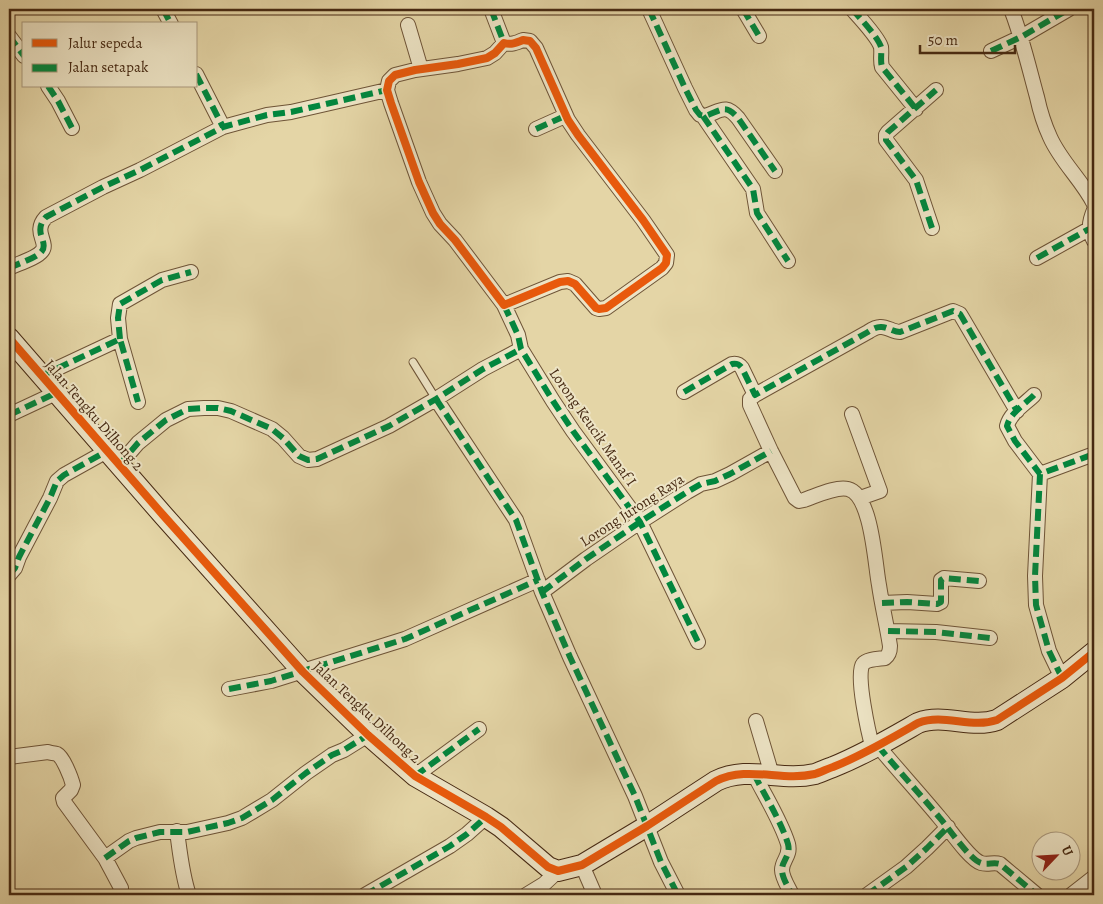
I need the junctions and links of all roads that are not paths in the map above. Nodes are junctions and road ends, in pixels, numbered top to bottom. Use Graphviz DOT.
graph roads {
  1 [pos="163,9"];
  2 [pos="492,9"];
  3 [pos="649,9"];
  4 [pos="743,9"];
  5 [pos="852,9"];
  6 [pos="1011,9"];
  7 [pos="1069,9"];
  8 [pos="170,22"];
  9 [pos="408,25"];
  10 [pos="9,36"];
  11 [pos="759,36"];
  12 [pos="1021,37"];
  13 [pos="504,43"];
  14 [pos="991,51"];
  15 [pos="22,53"];
  16 [pos="421,69"];
  17 [pos="198,78"];
  18 [pos="49,88"];
  19 [pos="387,90"];
  20 [pos="936,90"];
  21 [pos="916,109"];
  22 [pos="565,116"];
  23 [pos="703,116"];
  24 [pos="223,127"];
  25 [pos="72,128"];
  26 [pos="536,129"];
  27 [pos="775,171"];
  28 [pos="1094,204"];
  29 [pos="1094,210"];
  30 [pos="932,228"];
  31 [pos="1092,235"];
  32 [pos="1037,258"];
  33 [pos="788,262"];
  34 [pos="9,268"];
  35 [pos="191,272"];
  36 [pos="504,305"];
  37 [pos="9,338"];
  38 [pos="120,339"];
  39 [pos="521,349"];
  40 [pos="413,362"];
  41 [pos="41,376"];
  42 [pos="684,392"];
  43 [pos="56,393"];
  44 [pos="755,395"];
  45 [pos="1034,395"];
  46 [pos="436,399"];
  47 [pos="138,402"];
  48 [pos="1017,411"];
  49 [pos="852,414"];
  50 [pos="9,415"];
  51 [pos="771,451"];
  52 [pos="1094,454"];
  53 [pos="113,458"];
  54 [pos="1040,474"];
  55 [pos="860,498"];
  56 [pos="640,522"];
  57 [pos="9,575"];
  58 [pos="979,581"];
  59 [pos="540,586"];
  60 [pos="882,603"];
  61 [pos="888,632"];
  62 [pos="990,638"];
  63 [pos="698,642"];
  64 [pos="1094,652"];
  65 [pos="303,672"];
  66 [pos="1062,678"];
  67 [pos="229,689"];
  68 [pos="756,721"];
  69 [pos="478,729"];
  70 [pos="368,735"];
  71 [pos="875,748"];
  72 [pos="9,757"];
  73 [pos="763,775"];
  74 [pos="415,776"];
  75 [pos="486,817"];
  76 [pos="647,826"];
  77 [pos="948,826"];
  78 [pos="177,831"];
  79 [pos="105,858"];
  80 [pos="582,865"];
  81 [pos="558,871"];
  82 [pos="1094,877"];
  83 [pos="121,888"];
  84 [pos="189,895"];
  85 [pos="365,895"];
  86 [pos="526,895"];
  87 [pos="594,895"];
  88 [pos="678,895"];
  89 [pos="792,895"];
  90 [pos="867,895"];
  91 [pos="1037,895"];
  92 [pos="1072,895"];
  1 -- 8 [label="street"];
  2 -- 13 [label="street"];
  3 -- 23 [label="street"];
  4 -- 11 [label="street"];
  5 -- 21 [label="street"];
  6 -- 12 [label="street"];
  7 -- 12 [label="street"];
  9 -- 16 [label="street"];
  10 -- 15 [label="street"];
  12 -- 14 [label="street"];
  12 -- 28 [label="street"];
  13 -- 16 [label="street"];
  13 -- 22 [label="street"];
  16 -- 19 [label="street"];
  17 -- 24 [label="street"];
  18 -- 25 [label="street"];
  19 -- 24 [label="street"];
  19 -- 36 [label="street, Lorong Keucik Manaf I"];
  20 -- 21 [label="street"];
  21 -- 30 [label="street"];
  22 -- 26 [label="street"];
  22 -- 36 [label="street"];
  23 -- 27 [label="street"];
  23 -- 33 [label="street"];
  24 -- 34 [label="street"];
  29 -- 31 [label="street"];
  31 -- 32 [label="street"];
  35 -- 38 [label="street"];
  36 -- 39 [label="street, Lorong Keucik Manaf I"];
  37 -- 41 [label="street, Jalan Tengku Dilhong 2"];
  38 -- 41 [label="street"];
  38 -- 47 [label="street"];
  39 -- 46 [label="street"];
  39 -- 56 [label="street, Lorong Keucik Manaf I"];
  40 -- 46 [label="lane"];
  41 -- 43 [label="street, Jalan Tengku Dilhong 2"];
  42 -- 44 [label="street"];
  43 -- 50 [label="street"];
  43 -- 53 [label="street, Jalan Tengku Dilhong 2"];
  44 -- 48 [label="street"];
  44 -- 51 [label="street"];
  45 -- 48 [label="street"];
  46 -- 53 [label="street"];
  46 -- 59 [label="street"];
  48 -- 54 [label="street"];
  49 -- 55 [label="street"];
  51 -- 55 [label="street"];
  51 -- 56 [label="street, Lorong Jurong Raya"];
  52 -- 54 [label="street"];
  53 -- 57 [label="street"];
  53 -- 65 [label="street, Jalan Tengku Dilhong 2"];
  54 -- 66 [label="street"];
  55 -- 60 [label="street"];
  56 -- 59 [label="street, Lorong Jurong Raya"];
  56 -- 63 [label="street, Lorong Keucik Manaf I"];
  58 -- 60 [label="street"];
  59 -- 65 [label="street, Lorong Jurong Raya"];
  59 -- 76 [label="street"];
  60 -- 61 [label="street"];
  61 -- 62 [label="street"];
  61 -- 71 [label="street"];
  64 -- 66 [label="street"];
  65 -- 67 [label="street, Lorong Jurong Raya"];
  65 -- 70 [label="street, Jalan Tengku Dilhong 2"];
  66 -- 71 [label="street"];
  68 -- 73 [label="street"];
  69 -- 74 [label="street"];
  70 -- 74 [label="street, Jalan Tengku Dilhong 2"];
  70 -- 78 [label="street"];
  71 -- 73 [label="street"];
  71 -- 77 [label="street"];
  72 -- 79 [label="street"];
  73 -- 76 [label="street"];
  73 -- 89 [label="street"];
  74 -- 75 [label="street, Jalan Tengku Dilhong 2"];
  75 -- 81 [label="street, Jalan Tengku Dilhong 2"];
  75 -- 85 [label="street"];
  76 -- 80 [label="street"];
  76 -- 88 [label="street"];
  77 -- 90 [label="street"];
  77 -- 91 [label="street"];
  78 -- 79 [label="street"];
  78 -- 84 [label="street"];
  79 -- 83 [label="street"];
  80 -- 81 [label="street"];
  80 -- 87 [label="street"];
  81 -- 86 [label="street"];
  82 -- 92 [label="street"];
}
